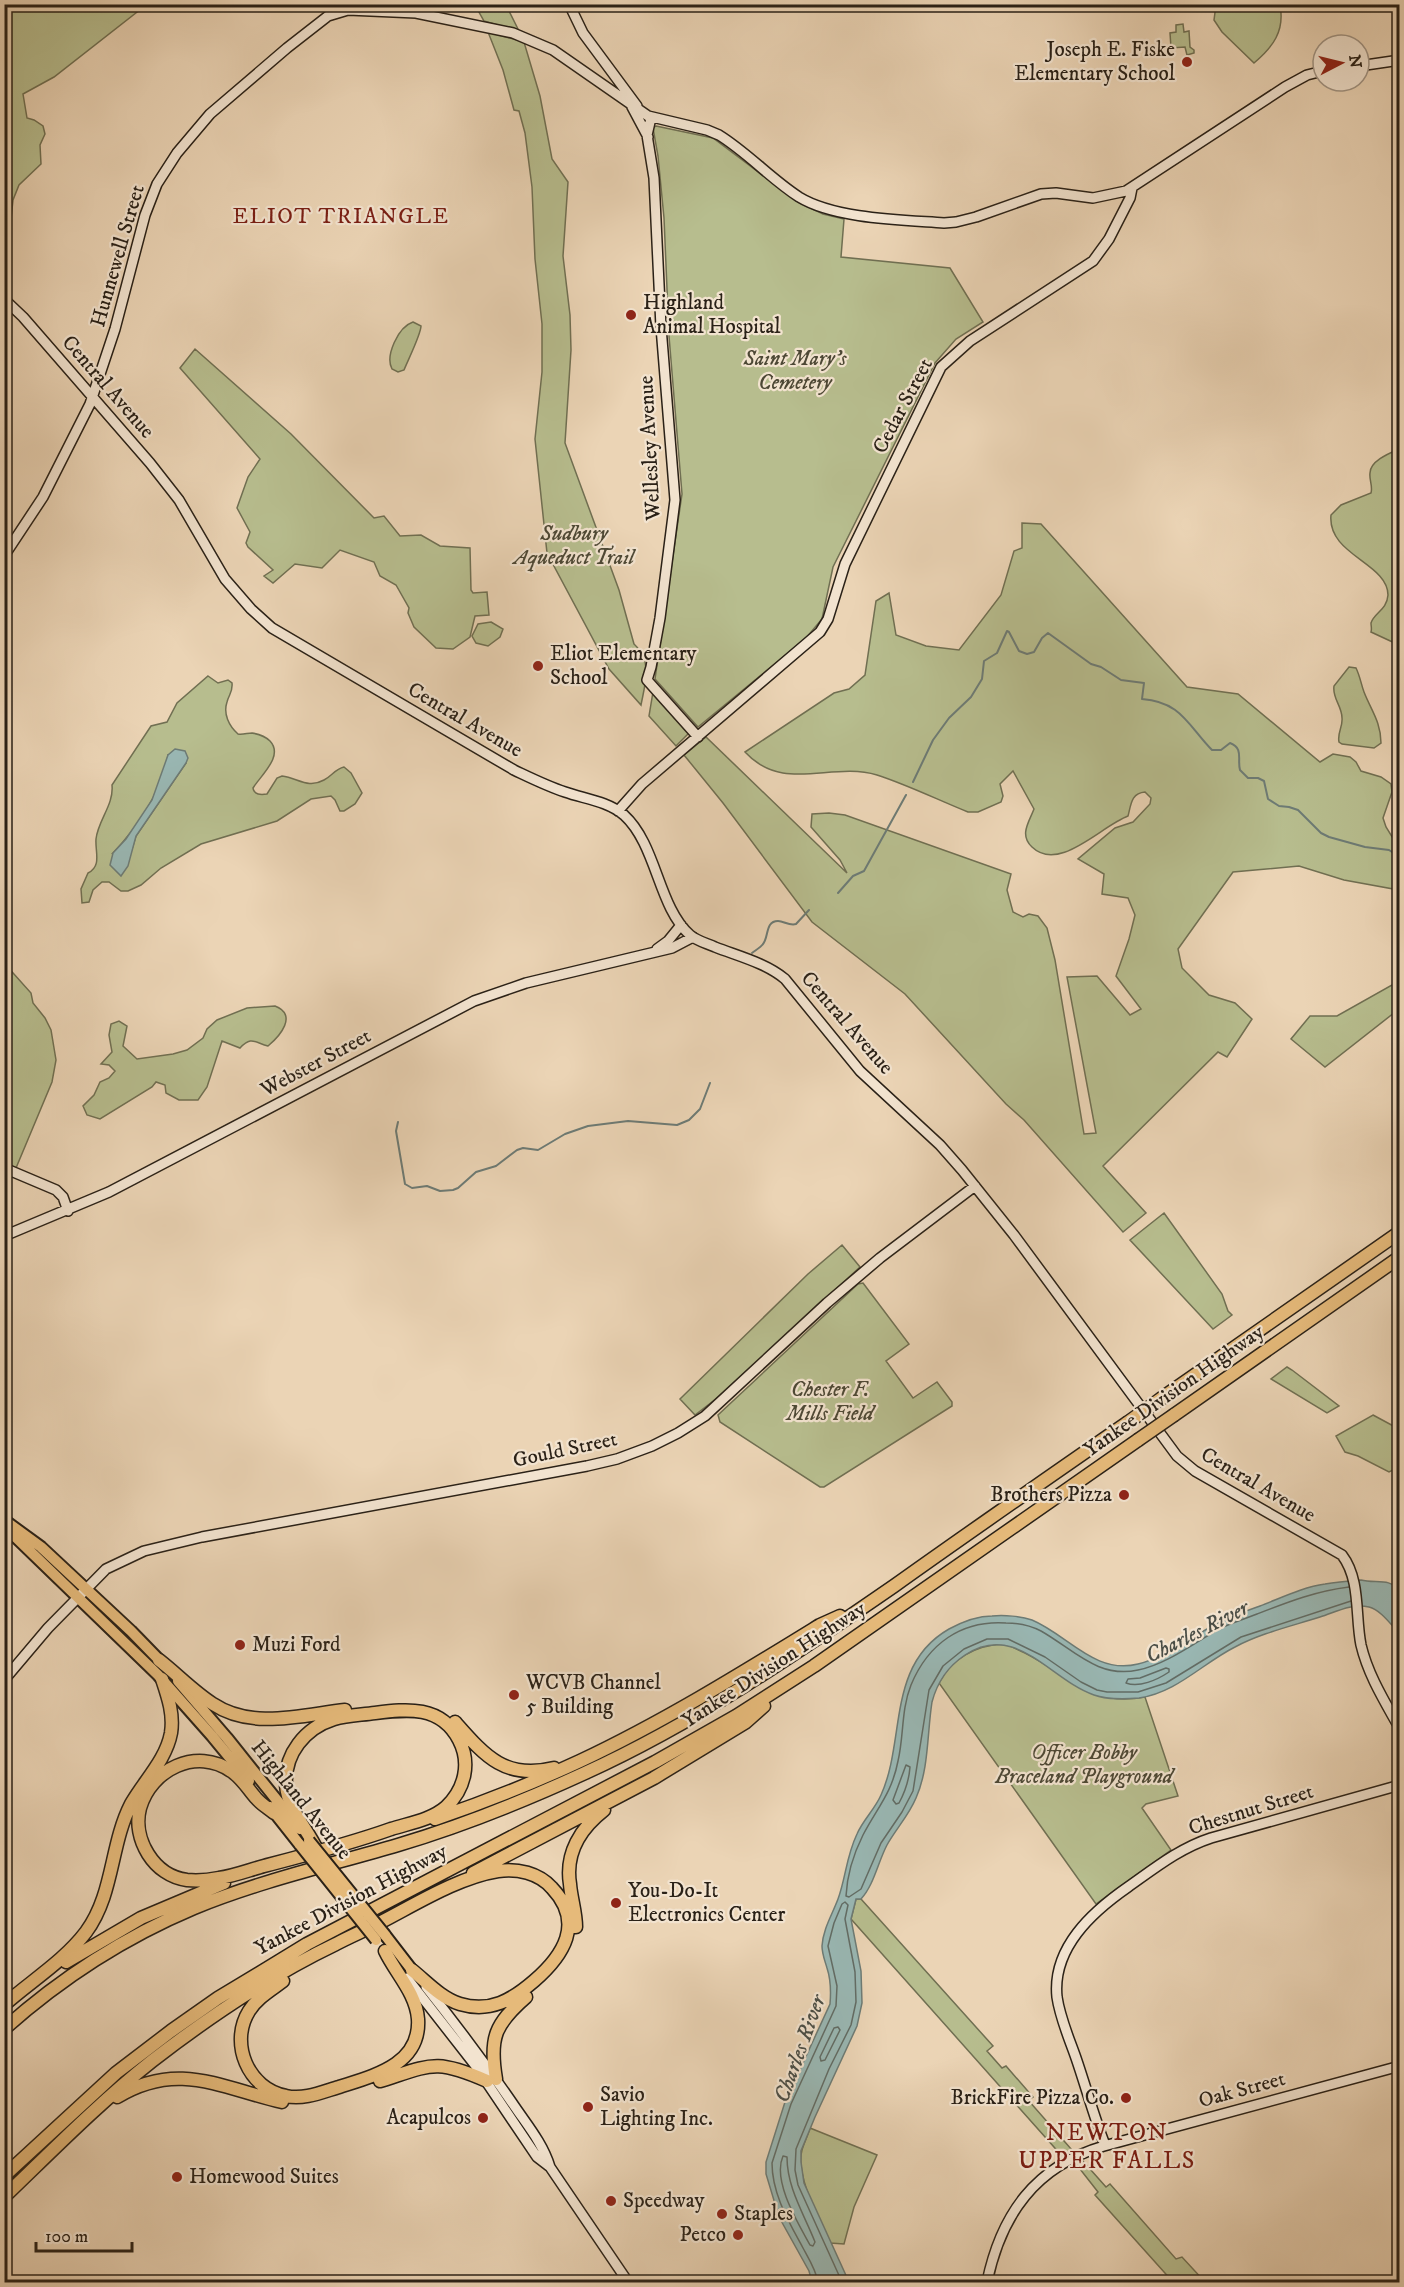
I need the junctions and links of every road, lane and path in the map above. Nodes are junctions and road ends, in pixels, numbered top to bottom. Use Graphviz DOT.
graph roads {
  1 [pos="397,4"];
  2 [pos="569,4"];
  3 [pos="416,13"];
  4 [pos="601,57"];
  5 [pos="1400,60"];
  6 [pos="1371,64"];
  7 [pos="608,66"];
  8 [pos="1311,74"];
  9 [pos="597,79"];
  10 [pos="631,105"];
  11 [pos="642,112"];
  12 [pos="651,118"];
  13 [pos="648,137"];
  14 [pos="1132,188"];
  15 [pos="4,300"];
  16 [pos="92,396"];
  17 [pos="4,556"];
  18 [pos="698,737"];
  19 [pos="618,811"];
  20 [pos="681,924"];
  21 [pos="693,937"];
  22 [pos="655,951"];
  23 [pos="4,1168"];
  24 [pos="975,1186"];
  25 [pos="68,1210"];
  26 [pos="1400,1232"];
  27 [pos="4,1236"];
  28 [pos="1400,1257"];
  29 [pos="4,1520"];
  30 [pos="4,1526"];
  31 [pos="81,1592"];
  32 [pos="868,1603"];
  33 [pos="159,1660"];
  34 [pos="4,1680"];
  35 [pos="162,1680"];
  36 [pos="789,1683"];
  37 [pos="1400,1729"];
  38 [pos="603,1748"];
  39 [pos="1400,1785"];
  40 [pos="636,1788"];
  41 [pos="274,1813"];
  42 [pos="377,1835"];
  43 [pos="310,1844"];
  44 [pos="288,1861"];
  45 [pos="438,1893"];
  46 [pos="356,1935"];
  47 [pos="380,1937"];
  48 [pos="385,1951"];
  49 [pos="412,1970"];
  50 [pos="5,2005"];
  51 [pos="4,2029"];
  52 [pos="1400,2066"];
  53 [pos="491,2080"];
  54 [pos="72,2133"];
  55 [pos="1105,2145"];
  56 [pos="4,2176"];
  57 [pos="4,2197"];
  58 [pos="628,2283"];
  59 [pos="987,2283"];
  1 -- 3 [label="main road"];
  2 -- 4 [label="main road"];
  3 -- 9 [label="main road, Hunnewell Street"];
  3 -- 16 [label="main road, Hunnewell Street"];
  4 -- 7 [label="main road"];
  4 -- 9 [label="main road"];
  5 -- 6 [label="main road"];
  7 -- 9 [label="main road"];
  7 -- 11 [label="main road"];
  8 -- 14 [label="main road"];
  9 -- 10 [label="main road, Hunnewell Street"];
  10 -- 11 [label="main road, Hunnewell Street"];
  10 -- 13 [label="main road"];
  11 -- 12 [label="main road, Hunnewell Street"];
  12 -- 13 [label="main road"];
  12 -- 14 [label="main road, Hunnewell Street"];
  13 -- 18 [label="main road, Wellesley Avenue"];
  14 -- 18 [label="main road, Cedar Street"];
  15 -- 16 [label="main road, Central Avenue"];
  16 -- 17 [label="main road, Hunnewell Street"];
  16 -- 19 [label="main road, Central Avenue"];
  18 -- 19 [label="main road, Cedar Street"];
  19 -- 20 [label="main road, Central Avenue"];
  20 -- 21 [label="main road, Central Avenue"];
  20 -- 22 [label="main road"];
  21 -- 22 [label="main road, Webster Street"];
  21 -- 24 [label="main road, Central Avenue"];
  22 -- 25 [label="main road, Webster Street"];
  23 -- 25 [label="main road"];
  24 -- 31 [label="main road, Gould Street"];
  24 -- 37 [label="main road, Central Avenue"];
  25 -- 27 [label="main road, Webster Street"];
  26 -- 32 [label="highway, Yankee Division Highway, bridge"];
  28 -- 36 [label="highway, Yankee Division Highway, bridge"];
  29 -- 31 [label="main road, Highland Avenue"];
  30 -- 31 [label="main road, Highland Avenue"];
  31 -- 33 [label="main road, Highland Avenue"];
  31 -- 34 [label="main road, Gould Street"];
  31 -- 35 [label="main road, Highland Avenue"];
  32 -- 38 [label="highway"];
  32 -- 51 [label="highway, Yankee Division Highway"];
  33 -- 38 [label="highway"];
  33 -- 43 [label="main road, Highland Avenue"];
  35 -- 41 [label="main road, Highland Avenue"];
  35 -- 50 [label="highway"];
  36 -- 40 [label="highway"];
  36 -- 56 [label="highway, Yankee Division Highway"];
  38 -- 42 [label="highway"];
  39 -- 55 [label="main road, Chestnut Street"];
  40 -- 45 [label="highway"];
  40 -- 53 [label="highway"];
  41 -- 43 [label="main road, Highland Avenue"];
  41 -- 44 [label="highway"];
  42 -- 43 [label="highway"];
  42 -- 44 [label="highway"];
  43 -- 47 [label="main road, Highland Avenue, bridge"];
  43 -- 47 [label="main road, Highland Avenue, bridge"];
  44 -- 50 [label="highway"];
  45 -- 46 [label="highway"];
  45 -- 49 [label="highway"];
  46 -- 48 [label="highway"];
  46 -- 54 [label="highway"];
  47 -- 48 [label="main road, Highland Avenue"];
  47 -- 49 [label="main road, Highland Avenue"];
  48 -- 53 [label="main road, Highland Avenue"];
  49 -- 53 [label="main road, Highland Avenue"];
  52 -- 55 [label="main road, Oak Street"];
  53 -- 54 [label="highway"];
  53 -- 58 [label="main road, Highland Avenue"];
  54 -- 57 [label="highway"];
  55 -- 59 [label="main road, Oak Street"];
}
